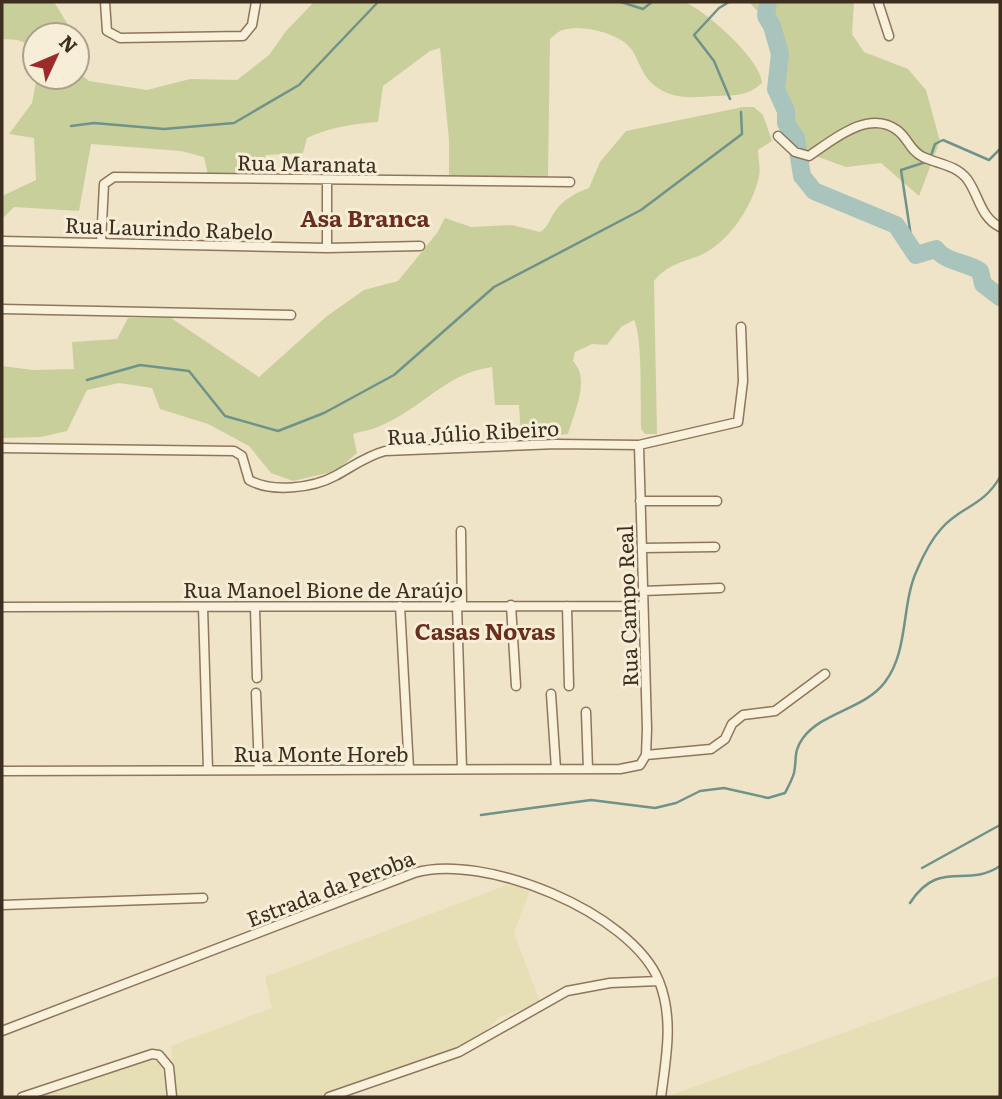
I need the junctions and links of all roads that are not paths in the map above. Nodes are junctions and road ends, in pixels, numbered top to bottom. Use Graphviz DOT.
graph roads {
  1 [pos="105,2"];
  2 [pos="256,2"];
  3 [pos="878,2"];
  4 [pos="889,36"];
  5 [pos="778,136"];
  6 [pos="327,180"];
  7 [pos="570,182"];
  8 [pos="1000,227"];
  9 [pos="2,241"];
  10 [pos="101,243"];
  11 [pos="420,246"];
  12 [pos="327,248"];
  13 [pos="2,309"];
  14 [pos="291,314"];
  15 [pos="741,327"];
  16 [pos="639,445"];
  17 [pos="2,448"];
  18 [pos="640,501"];
  19 [pos="717,501"];
  20 [pos="461,531"];
  21 [pos="715,547"];
  22 [pos="642,548"];
  23 [pos="720,588"];
  24 [pos="643,590"];
  25 [pos="459,605"];
  26 [pos="511,605"];
  27 [pos="400,606"];
  28 [pos="568,606"];
  29 [pos="643,606"];
  30 [pos="2,607"];
  31 [pos="203,607"];
  32 [pos="255,608"];
  33 [pos="825,674"];
  34 [pos="257,678"];
  35 [pos="516,686"];
  36 [pos="569,686"];
  37 [pos="256,693"];
  38 [pos="551,694"];
  39 [pos="586,712"];
  40 [pos="646,755"];
  41 [pos="409,769"];
  42 [pos="462,769"];
  43 [pos="556,769"];
  44 [pos="588,769"];
  45 [pos="208,770"];
  46 [pos="259,770"];
  47 [pos="2,771"];
  48 [pos="203,898"];
  49 [pos="2,905"];
  50 [pos="659,981"];
  51 [pos="2,1031"];
  52 [pos="22,1097"];
  53 [pos="172,1097"];
  54 [pos="329,1097"];
  55 [pos="661,1097"];
  1 -- 2 [label="street"];
  3 -- 4 [label="street"];
  5 -- 8 [label="street"];
  6 -- 7 [label="street, Rua Maranata"];
  6 -- 10 [label="street, Rua Maranata"];
  6 -- 12 [label="street"];
  9 -- 10 [label="street, Rua Laurindo Rabelo"];
  10 -- 12 [label="street, Rua Laurindo Rabelo"];
  11 -- 12 [label="street, Rua Laurindo Rabelo"];
  13 -- 14 [label="street"];
  15 -- 16 [label="street"];
  16 -- 17 [label="street, Rua Júlio Ribeiro"];
  16 -- 18 [label="street, Rua Campo Real"];
  18 -- 19 [label="street"];
  18 -- 22 [label="street, Rua Campo Real"];
  20 -- 25 [label="street"];
  21 -- 22 [label="street"];
  22 -- 24 [label="street, Rua Campo Real"];
  23 -- 24 [label="street"];
  24 -- 29 [label="street, Rua Campo Real"];
  25 -- 26 [label="street, Rua Manoel Bione de Araújo"];
  25 -- 27 [label="street, Rua Manoel Bione de Araújo"];
  25 -- 42 [label="street"];
  26 -- 28 [label="street, Rua Manoel Bione de Araújo"];
  26 -- 35 [label="street"];
  27 -- 32 [label="street, Rua Manoel Bione de Araújo"];
  27 -- 41 [label="street"];
  28 -- 29 [label="street, Rua Manoel Bione de Araújo"];
  28 -- 36 [label="street"];
  29 -- 40 [label="street, Rua Campo Real"];
  30 -- 31 [label="street, Rua Manoel Bione de Araújo"];
  31 -- 32 [label="street, Rua Manoel Bione de Araújo"];
  31 -- 45 [label="street"];
  32 -- 34 [label="street"];
  33 -- 40 [label="street"];
  37 -- 46 [label="street"];
  38 -- 43 [label="street"];
  39 -- 44 [label="street"];
  40 -- 44 [label="street, Rua Monte Horeb"];
  41 -- 42 [label="street, Rua Monte Horeb"];
  41 -- 46 [label="street, Rua Monte Horeb"];
  42 -- 43 [label="street, Rua Monte Horeb"];
  43 -- 44 [label="street, Rua Monte Horeb"];
  45 -- 46 [label="street, Rua Monte Horeb"];
  45 -- 47 [label="street, Rua Monte Horeb"];
  48 -- 49 [label="street"];
  50 -- 51 [label="street, Estrada da Peroba"];
  50 -- 54 [label="street"];
  50 -- 55 [label="street, Estrada da Peroba"];
  52 -- 53 [label="street"];
}
